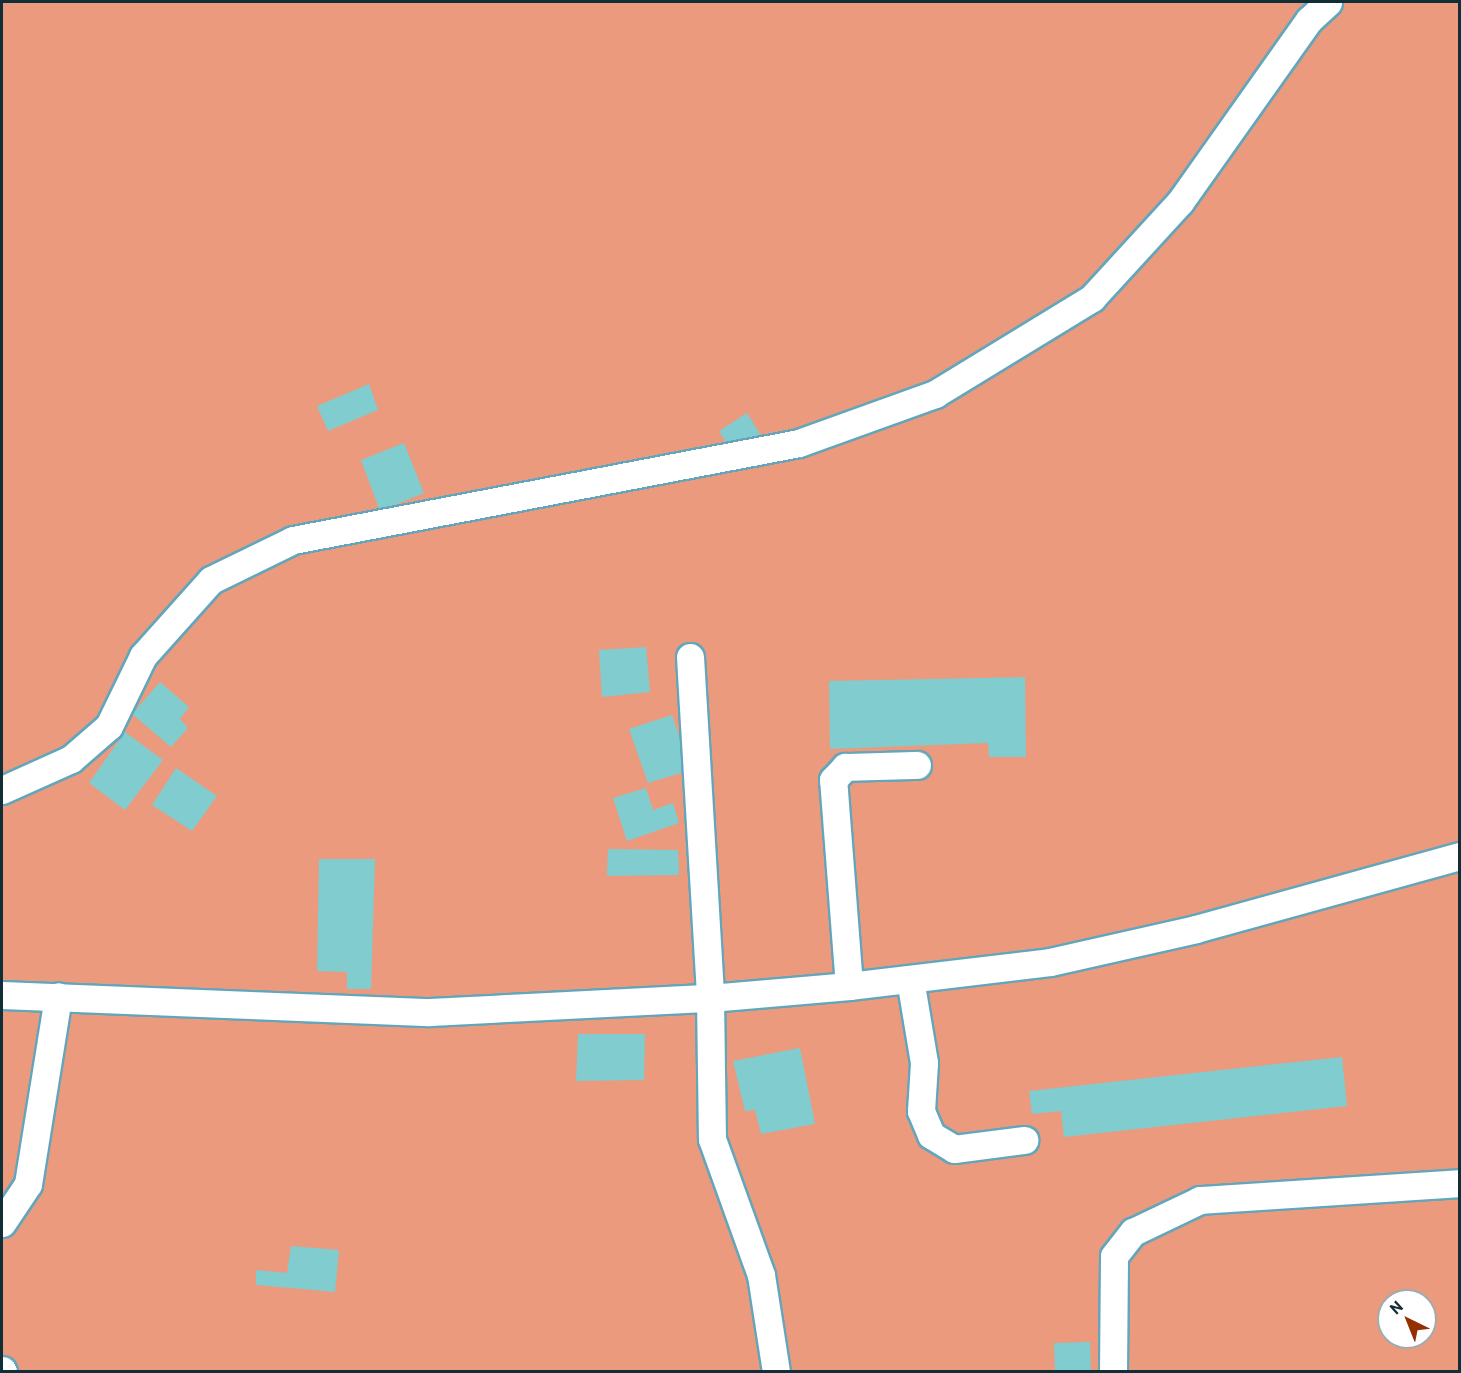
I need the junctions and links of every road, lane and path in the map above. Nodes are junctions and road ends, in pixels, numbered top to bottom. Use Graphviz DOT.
graph roads {
  1 [pos="1328,2"];
  2 [pos="690,657"];
  3 [pos="917,765"];
  4 [pos="2,790"];
  5 [pos="1460,856"];
  6 [pos="910,979"];
  7 [pos="849,986"];
  8 [pos="2,995"];
  9 [pos="58,996"];
  10 [pos="710,999"];
  11 [pos="1024,1140"];
  12 [pos="1460,1183"];
  13 [pos="2,1223"];
  14 [pos="776,1371"];
  15 [pos="1113,1371"];
  1 -- 4 [label="street"];
  2 -- 10 [label="street"];
  3 -- 7 [label="street"];
  5 -- 6 [label="street"];
  6 -- 7 [label="street"];
  6 -- 11 [label="street"];
  7 -- 10 [label="street"];
  8 -- 9 [label="street"];
  9 -- 10 [label="street"];
  9 -- 13 [label="street"];
  10 -- 14 [label="street"];
  12 -- 15 [label="street"];
}
